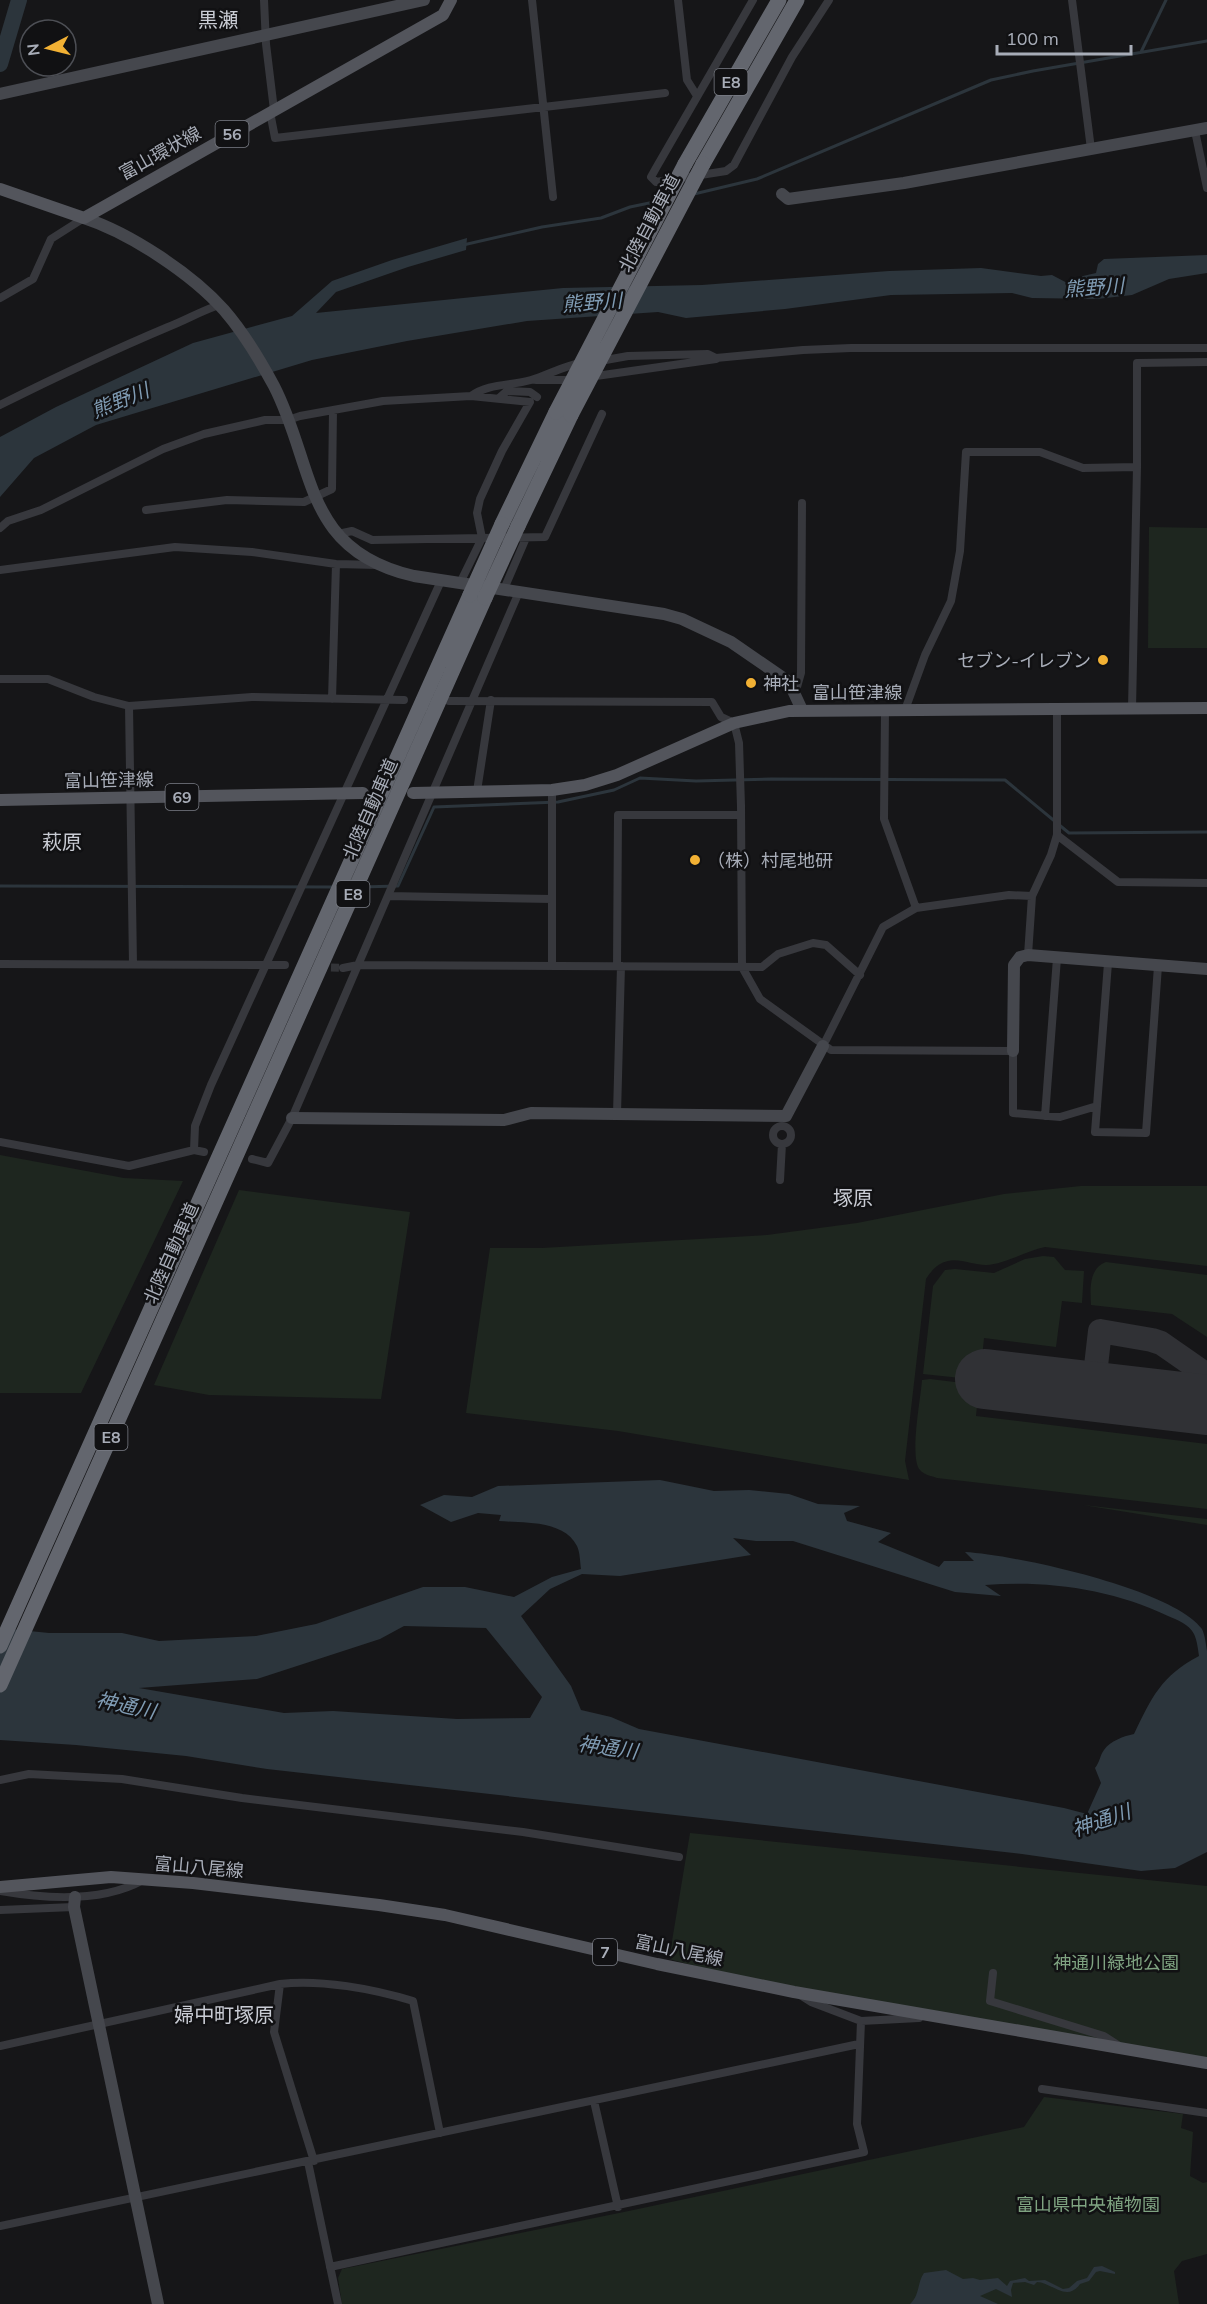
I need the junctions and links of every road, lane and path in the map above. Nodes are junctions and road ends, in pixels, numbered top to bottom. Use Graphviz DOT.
graph roads {
  1 [pos="264,0"];
  2 [pos="424,0"];
  3 [pos="450,0"];
  4 [pos="532,0"];
  5 [pos="678,0"];
  6 [pos="753,0"];
  7 [pos="779,0"];
  8 [pos="796,0"];
  9 [pos="829,0"];
  10 [pos="1072,0"];
  11 [pos="267,34"];
  12 [pos="665,93"];
  13 [pos="0,94"];
  14 [pos="697,96"];
  15 [pos="543,107"];
  16 [pos="272,111"];
  17 [pos="1201,130"];
  18 [pos="1091,149"];
  19 [pos="1207,188"];
  20 [pos="0,189"];
  21 [pos="782,194"];
  22 [pos="553,197"];
  23 [pos="84,218"];
  24 [pos="0,298"];
  25 [pos="221,307"];
  26 [pos="1207,348"];
  27 [pos="716,358"];
  28 [pos="1207,362"];
  29 [pos="530,380"];
  30 [pos="471,396"];
  31 [pos="537,397"];
  32 [pos="499,398"];
  33 [pos="0,405"];
  34 [pos="333,410"];
  35 [pos="564,414"];
  36 [pos="602,414"];
  37 [pos="287,418"];
  38 [pos="1137,467"];
  39 [pos="314,496"];
  40 [pos="802,503"];
  41 [pos="146,510"];
  42 [pos="0,528"];
  43 [pos="522,532"];
  44 [pos="338,534"];
  45 [pos="482,538"];
  46 [pos="336,564"];
  47 [pos="378,565"];
  48 [pos="0,570"];
  49 [pos="441,581"];
  50 [pos="465,589"];
  51 [pos="504,589"];
  52 [pos="519,592"];
  53 [pos="0,679"];
  54 [pos="795,694"];
  55 [pos="332,699"];
  56 [pos="386,700"];
  57 [pos="404,700"];
  58 [pos="473,700"];
  59 [pos="491,700"];
  60 [pos="449,701"];
  61 [pos="129,706"];
  62 [pos="1207,708"];
  63 [pos="1057,709"];
  64 [pos="1132,709"];
  65 [pos="802,710"];
  66 [pos="885,710"];
  67 [pos="905,710"];
  68 [pos="734,723"];
  69 [pos="552,790"];
  70 [pos="477,791"];
  71 [pos="432,792"];
  72 [pos="413,793"];
  73 [pos="345,794"];
  74 [pos="363,794"];
  75 [pos="130,798"];
  76 [pos="0,800"];
  77 [pos="741,815"];
  78 [pos="1057,835"];
  79 [pos="1207,883"];
  80 [pos="388,896"];
  81 [pos="1032,896"];
  82 [pos="552,899"];
  83 [pos="916,908"];
  84 [pos="1028,955"];
  85 [pos="1057,958"];
  86 [pos="1108,963"];
  87 [pos="0,964"];
  88 [pos="133,964"];
  89 [pos="267,965"];
  90 [pos="285,965"];
  91 [pos="358,965"];
  92 [pos="552,966"];
  93 [pos="619,966"];
  94 [pos="1158,966"];
  95 [pos="742,967"];
  96 [pos="342,968"];
  97 [pos="1207,969"];
  98 [pos="860,975"];
  99 [pos="823,1046"];
  100 [pos="1013,1052"];
  101 [pos="1097,1106"];
  102 [pos="617,1114"];
  103 [pos="1045,1116"];
  104 [pos="292,1118"];
  105 [pos="782,1121"];
  106 [pos="0,1142"];
  107 [pos="194,1150"];
  108 [pos="204,1152"];
  109 [pos="252,1159"];
  110 [pos="780,1180"];
  111 [pos="0,1646"];
  112 [pos="0,1684"];
  113 [pos="0,1780"];
  114 [pos="679,1857"];
  115 [pos="144,1880"];
  116 [pos="0,1889"];
  117 [pos="74,1902"];
  118 [pos="0,1910"];
  119 [pos="993,1973"];
  120 [pos="280,1984"];
  121 [pos="794,1992"];
  122 [pos="932,2017"];
  123 [pos="861,2021"];
  124 [pos="100,2025"];
  125 [pos="859,2044"];
  126 [pos="0,2046"];
  127 [pos="1124,2048"];
  128 [pos="1207,2062"];
  129 [pos="1042,2089"];
  130 [pos="594,2101"];
  131 [pos="1207,2113"];
  132 [pos="440,2133"];
  133 [pos="311,2162"];
  134 [pos="137,2196"];
  135 [pos="618,2207"];
  136 [pos="0,2226"];
  137 [pos="330,2267"];
  138 [pos="159,2304"];
  139 [pos="338,2304"];
  1 -- 11 [label="street"];
  2 -- 11 [label="street"];
  3 -- 16 [label="main road, 富山環状線 / 56"];
  4 -- 15 [label="street"];
  5 -- 14 [label="street"];
  6 -- 14 [label="street"];
  7 -- 35 [label="highway, 北陸自動車道 / E8, bridge"];
  8 -- 35 [label="highway, 北陸自動車道 / E8, bridge"];
  9 -- 14 [label="street"];
  10 -- 18 [label="street"];
  11 -- 13 [label="street"];
  11 -- 16 [label="street"];
  12 -- 15 [label="street"];
  15 -- 16 [label="street"];
  15 -- 22 [label="street"];
  16 -- 23 [label="main road, 富山環状線 / 56"];
  17 -- 18 [label="street"];
  17 -- 19 [label="street"];
  18 -- 21 [label="street"];
  20 -- 23 [label="main road"];
  23 -- 24 [label="street"];
  23 -- 25 [label="street"];
  25 -- 33 [label="street"];
  25 -- 37 [label="street"];
  26 -- 27 [label="street"];
  27 -- 29 [label="street"];
  27 -- 29 [label="street"];
  28 -- 38 [label="street"];
  29 -- 30 [label="street"];
  30 -- 32 [label="street"];
  30 -- 34 [label="street"];
  31 -- 32 [label="street"];
  32 -- 45 [label="street"];
  34 -- 37 [label="street"];
  34 -- 39 [label="street"];
  35 -- 43 [label="highway, 北陸自動車道 / E8"];
  35 -- 50 [label="highway, 北陸自動車道 / E8, bridge"];
  36 -- 43 [label="street"];
  37 -- 39 [label="street"];
  37 -- 42 [label="street"];
  38 -- 64 [label="street"];
  38 -- 67 [label="street"];
  39 -- 41 [label="street"];
  39 -- 44 [label="street"];
  40 -- 54 [label="street"];
  43 -- 45 [label="street"];
  43 -- 51 [label="street"];
  43 -- 112 [label="highway, 北陸自動車道 / E8, bridge"];
  44 -- 45 [label="street"];
  44 -- 47 [label="street"];
  45 -- 50 [label="street"];
  46 -- 47 [label="street"];
  46 -- 48 [label="street"];
  46 -- 55 [label="street"];
  47 -- 49 [label="street"];
  49 -- 50 [label="street"];
  49 -- 56 [label="street"];
  50 -- 51 [label="street"];
  50 -- 111 [label="highway, 北陸自動車道 / E8"];
  51 -- 52 [label="street"];
  52 -- 54 [label="street"];
  52 -- 58 [label="street"];
  53 -- 61 [label="street"];
  54 -- 65 [label="street"];
  55 -- 56 [label="street"];
  55 -- 61 [label="street"];
  56 -- 57 [label="street"];
  56 -- 73 [label="street"];
  58 -- 59 [label="street"];
  58 -- 60 [label="street"];
  58 -- 71 [label="street"];
  59 -- 68 [label="street"];
  59 -- 70 [label="street"];
  61 -- 75 [label="street"];
  62 -- 64 [label="main road, 富山笹津線"];
  63 -- 64 [label="main road, 富山笹津線"];
  63 -- 67 [label="main road, 富山笹津線"];
  63 -- 78 [label="street"];
  65 -- 66 [label="main road, 富山笹津線"];
  65 -- 68 [label="main road, 富山笹津線"];
  66 -- 67 [label="main road, 富山笹津線"];
  66 -- 83 [label="street"];
  68 -- 69 [label="main road, 富山笹津線"];
  68 -- 77 [label="street"];
  69 -- 70 [label="main road, 富山笹津線"];
  69 -- 82 [label="street"];
  70 -- 71 [label="main road, 富山笹津線"];
  71 -- 72 [label="main road, 富山笹津線"];
  71 -- 80 [label="street"];
  73 -- 74 [label="main road, 富山笹津線 / 69"];
  73 -- 75 [label="main road, 富山笹津線 / 69"];
  73 -- 89 [label="street"];
  75 -- 76 [label="main road, 富山笹津線 / 69"];
  75 -- 88 [label="street"];
  77 -- 93 [label="street"];
  77 -- 95 [label="street"];
  78 -- 79 [label="street"];
  78 -- 81 [label="street"];
  80 -- 82 [label="street"];
  80 -- 91 [label="street"];
  81 -- 83 [label="street"];
  81 -- 84 [label="street"];
  82 -- 92 [label="street"];
  83 -- 98 [label="street"];
  84 -- 85 [label="street"];
  84 -- 100 [label="street"];
  85 -- 86 [label="street"];
  85 -- 103 [label="street"];
  86 -- 94 [label="street"];
  86 -- 101 [label="street"];
  87 -- 88 [label="street"];
  88 -- 89 [label="street"];
  89 -- 90 [label="street"];
  89 -- 107 [label="street"];
  91 -- 92 [label="street"];
  91 -- 96 [label="street"];
  91 -- 104 [label="street"];
  92 -- 93 [label="street"];
  93 -- 95 [label="street"];
  93 -- 102 [label="street"];
  94 -- 97 [label="street"];
  94 -- 101 [label="street"];
  95 -- 98 [label="street"];
  95 -- 99 [label="street"];
  98 -- 99 [label="street"];
  99 -- 100 [label="street"];
  99 -- 105 [label="street"];
  100 -- 103 [label="street"];
  101 -- 103 [label="street"];
  102 -- 104 [label="street"];
  102 -- 105 [label="street"];
  104 -- 109 [label="street"];
  105 -- 110 [label="street"];
  106 -- 107 [label="street"];
  107 -- 108 [label="street"];
  113 -- 114 [label="street"];
  115 -- 116 [label="main road, 富山八尾線 / 7"];
  115 -- 117 [label="street"];
  115 -- 121 [label="main road, 富山八尾線 / 7"];
  116 -- 117 [label="street"];
  117 -- 118 [label="street"];
  117 -- 124 [label="street"];
  119 -- 127 [label="street"];
  120 -- 124 [label="street"];
  120 -- 132 [label="street"];
  120 -- 133 [label="street"];
  121 -- 122 [label="main road, 富山八尾線 / 7"];
  121 -- 123 [label="street"];
  122 -- 123 [label="street"];
  122 -- 127 [label="main road, 富山八尾線 / 7"];
  123 -- 125 [label="street"];
  124 -- 126 [label="street"];
  124 -- 134 [label="street"];
  125 -- 130 [label="street"];
  125 -- 135 [label="street"];
  127 -- 128 [label="main road, 富山八尾線 / 7"];
  129 -- 131 [label="street"];
  130 -- 132 [label="street"];
  130 -- 135 [label="street"];
  132 -- 133 [label="street"];
  133 -- 134 [label="street"];
  133 -- 137 [label="street"];
  134 -- 136 [label="street"];
  134 -- 138 [label="street"];
  135 -- 137 [label="street"];
  137 -- 139 [label="street"];
}
